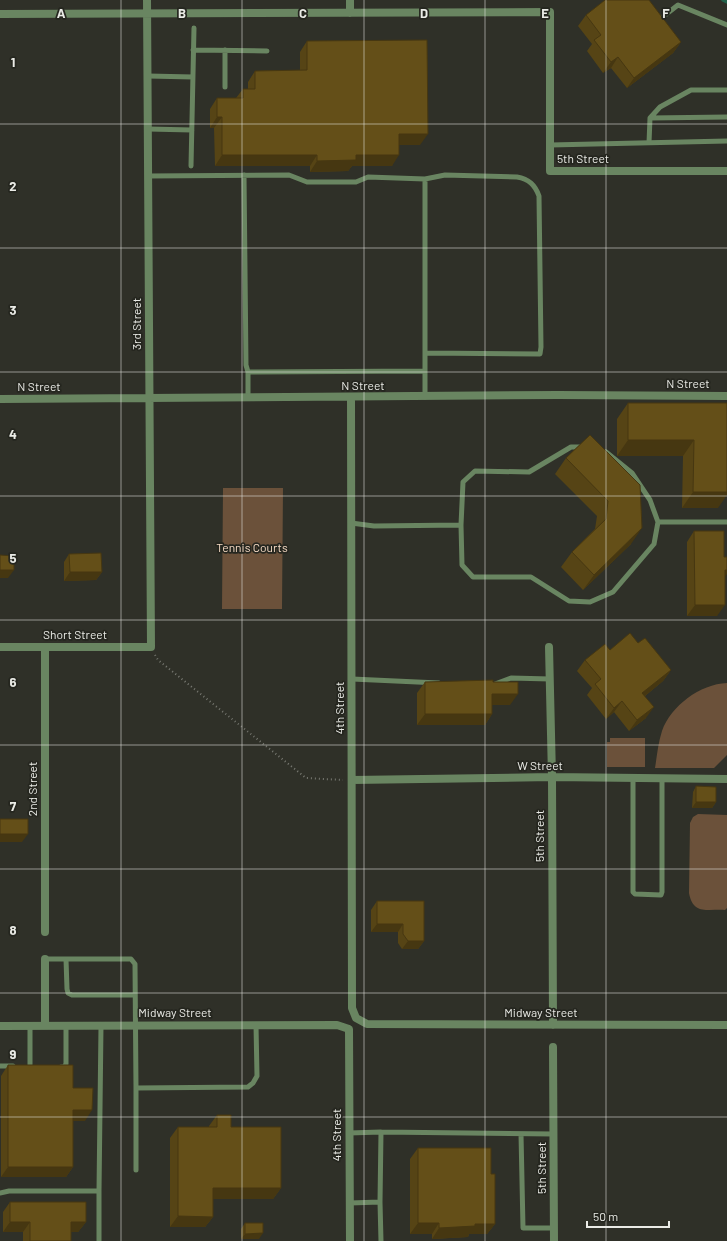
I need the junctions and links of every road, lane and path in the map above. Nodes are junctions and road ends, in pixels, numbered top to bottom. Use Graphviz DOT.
graph roads {
  1 [pos="147,0"];
  2 [pos="350,0"];
  3 [pos="350,13"];
  4 [pos="0,14"];
  5 [pos="147,15"];
  6 [pos="660,19"];
  7 [pos="727,25"];
  8 [pos="194,28"];
  9 [pos="193,50"];
  10 [pos="225,50"];
  11 [pos="267,51"];
  12 [pos="148,76"];
  13 [pos="193,76"];
  14 [pos="225,87"];
  15 [pos="727,90"];
  16 [pos="727,117"];
  17 [pos="650,118"];
  18 [pos="148,129"];
  19 [pos="192,130"];
  20 [pos="727,141"];
  21 [pos="649,143"];
  22 [pos="550,145"];
  23 [pos="191,166"];
  24 [pos="727,171"];
  25 [pos="244,175"];
  26 [pos="148,176"];
  27 [pos="425,179"];
  28 [pos="425,353"];
  29 [pos="425,371"];
  30 [pos="248,372"];
  31 [pos="727,396"];
  32 [pos="425,397"];
  33 [pos="150,398"];
  34 [pos="248,398"];
  35 [pos="351,398"];
  36 [pos="0,399"];
  37 [pos="592,446"];
  38 [pos="599,446"];
  39 [pos="658,522"];
  40 [pos="727,522"];
  41 [pos="351,523"];
  42 [pos="461,525"];
  43 [pos="549,646"];
  44 [pos="0,647"];
  45 [pos="45,647"];
  46 [pos="151,647"];
  47 [pos="352,679"];
  48 [pos="550,679"];
  49 [pos="443,683"];
  50 [pos="489,684"];
  51 [pos="552,778"];
  52 [pos="633,778"];
  53 [pos="662,779"];
  54 [pos="727,779"];
  55 [pos="352,780"];
  56 [pos="45,932"];
  57 [pos="45,959"];
  58 [pos="66,959"];
  59 [pos="135,995"];
  60 [pos="356,1018"];
  61 [pos="256,1025"];
  62 [pos="553,1025"];
  63 [pos="727,1025"];
  64 [pos="0,1026"];
  65 [pos="30,1026"];
  66 [pos="45,1026"];
  67 [pos="66,1026"];
  68 [pos="101,1026"];
  69 [pos="135,1026"];
  70 [pos="349,1029"];
  71 [pos="553,1047"];
  72 [pos="0,1066"];
  73 [pos="30,1067"];
  74 [pos="37,1067"];
  75 [pos="58,1067"];
  76 [pos="136,1088"];
  77 [pos="381,1132"];
  78 [pos="349,1133"];
  79 [pos="521,1134"];
  80 [pos="554,1134"];
  81 [pos="136,1170"];
  82 [pos="99,1191"];
  83 [pos="0,1193"];
  84 [pos="380,1202"];
  85 [pos="350,1203"];
  86 [pos="554,1228"];
  87 [pos="99,1241"];
  88 [pos="350,1241"];
  89 [pos="381,1241"];
  90 [pos="554,1241"];
  1 -- 5 [label="street, 3rd Street"];
  2 -- 3 [label="street"];
  3 -- 5 [label="street"];
  3 -- 22 [label="street, 5th Street"];
  4 -- 5 [label="street"];
  5 -- 12 [label="street, 3rd Street"];
  6 -- 7 [label="lane"];
  8 -- 9 [label="lane"];
  9 -- 10 [label="lane"];
  9 -- 13 [label="lane"];
  10 -- 11 [label="lane"];
  10 -- 14 [label="lane"];
  12 -- 13 [label="lane"];
  12 -- 18 [label="street, 3rd Street"];
  13 -- 19 [label="lane"];
  15 -- 17 [label="lane"];
  16 -- 17 [label="lane"];
  17 -- 21 [label="lane"];
  18 -- 19 [label="lane"];
  18 -- 26 [label="street, 3rd Street"];
  19 -- 23 [label="lane"];
  20 -- 21 [label="lane"];
  21 -- 22 [label="lane"];
  22 -- 24 [label="street, 5th Street"];
  25 -- 26 [label="lane"];
  25 -- 27 [label="lane"];
  25 -- 30 [label="lane"];
  26 -- 33 [label="street, 3rd Street"];
  27 -- 28 [label="lane"];
  27 -- 28 [label="lane"];
  28 -- 29 [label="lane"];
  29 -- 30 [label="lane"];
  29 -- 32 [label="lane"];
  30 -- 34 [label="lane"];
  31 -- 32 [label="street, N Street"];
  32 -- 35 [label="street, N Street"];
  33 -- 34 [label="street, N Street"];
  33 -- 36 [label="street, N Street"];
  33 -- 46 [label="street, 3rd Street"];
  34 -- 35 [label="street, N Street"];
  35 -- 41 [label="street, 4th Street"];
  37 -- 42 [label="lane"];
  38 -- 39 [label="lane"];
  39 -- 40 [label="lane"];
  39 -- 42 [label="lane"];
  41 -- 42 [label="lane"];
  41 -- 47 [label="street, 4th Street"];
  43 -- 48 [label="street, 5th Street"];
  44 -- 45 [label="street, Short Street"];
  45 -- 46 [label="street, Short Street"];
  45 -- 56 [label="street, 2nd Street"];
  46 -- 55 [label="path"];
  47 -- 49 [label="lane"];
  47 -- 55 [label="street, 4th Street"];
  48 -- 50 [label="lane"];
  48 -- 51 [label="street, 5th Street"];
  51 -- 52 [label="street, W Street"];
  51 -- 55 [label="street, W Street"];
  51 -- 62 [label="street, 5th Street"];
  52 -- 53 [label="street, W Street"];
  52 -- 53 [label="lane"];
  53 -- 54 [label="street, W Street"];
  55 -- 60 [label="street, 4th Street"];
  57 -- 58 [label="lane"];
  57 -- 66 [label="street"];
  58 -- 59 [label="lane"];
  58 -- 59 [label="lane"];
  59 -- 69 [label="lane"];
  60 -- 62 [label="street, Midway Street"];
  61 -- 69 [label="street, Midway Street"];
  61 -- 70 [label="street, Midway Street"];
  61 -- 76 [label="lane"];
  62 -- 63 [label="street, Midway Street"];
  64 -- 65 [label="street, Midway Street"];
  65 -- 66 [label="street, Midway Street"];
  65 -- 73 [label="lane"];
  66 -- 67 [label="street, Midway Street"];
  67 -- 68 [label="street, Midway Street"];
  67 -- 75 [label="lane"];
  68 -- 69 [label="street, Midway Street"];
  68 -- 82 [label="lane"];
  69 -- 76 [label="lane"];
  70 -- 78 [label="street, 4th Street"];
  71 -- 80 [label="street, 5th Street"];
  72 -- 73 [label="lane"];
  73 -- 74 [label="lane"];
  76 -- 81 [label="lane"];
  77 -- 78 [label="lane"];
  77 -- 79 [label="lane"];
  77 -- 84 [label="lane"];
  78 -- 85 [label="street, 4th Street"];
  79 -- 80 [label="lane"];
  79 -- 86 [label="lane"];
  80 -- 86 [label="street, 5th Street"];
  82 -- 83 [label="lane"];
  82 -- 87 [label="lane"];
  84 -- 85 [label="lane"];
  84 -- 89 [label="lane"];
  85 -- 88 [label="street, 4th Street"];
  86 -- 90 [label="street, 5th Street"];
}
